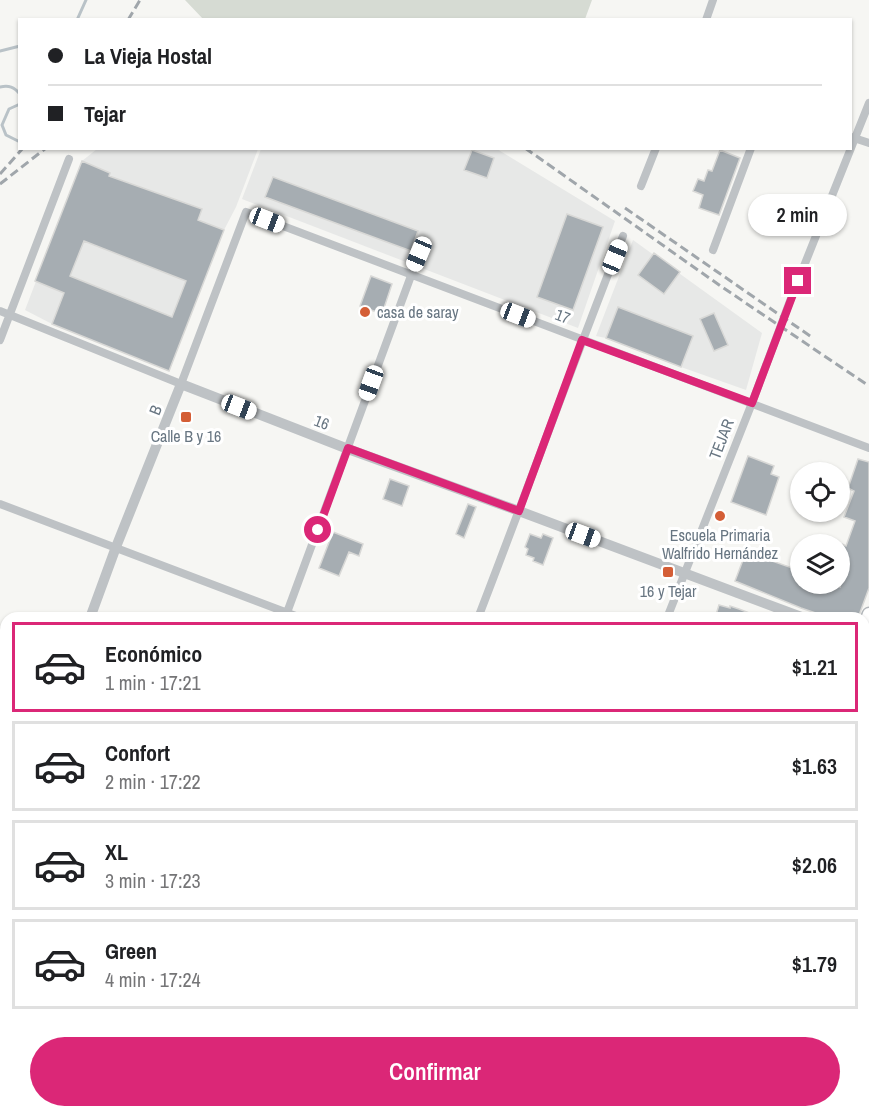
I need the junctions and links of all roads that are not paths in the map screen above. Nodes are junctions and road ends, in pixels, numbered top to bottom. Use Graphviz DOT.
graph roads {
  1 [pos="713,0"];
  2 [pos="707,18"];
  3 [pos="869,103"];
  4 [pos="853,138"];
  5 [pos="869,144"];
  6 [pos="655,150"];
  7 [pos="750,150"];
  8 [pos="848,150"];
  9 [pos="69,159"];
  10 [pos="641,186"];
  11 [pos="246,212"];
  12 [pos="623,236"];
  13 [pos="713,250"];
  14 [pos="419,254"];
  15 [pos="411,274"];
  16 [pos="0,311"];
  17 [pos="9,315"];
  18 [pos="0,340"];
  19 [pos="582,340"];
  20 [pos="181,384"];
  21 [pos="752,403"];
  22 [pos="869,447"];
  23 [pos="348,448"];
  24 [pos="0,504"];
  25 [pos="519,511"];
  26 [pos="116,547"];
  27 [pos="685,573"];
  28 [pos="92,612"];
  29 [pos="278,612"];
  30 [pos="287,612"];
  31 [pos="480,612"];
  32 [pos="669,612"];
  33 [pos="788,612"];
  1 -- 2 [label="street"];
  3 -- 4 [label="street, TEJAR"];
  4 -- 5 [label="street"];
  6 -- 10 [label="street"];
  7 -- 13 [label="street"];
  8 -- 21 [label="street, TEJAR"];
  9 -- 17 [label="street"];
  11 -- 15 [label="street, 17"];
  11 -- 20 [label="street, B"];
  12 -- 19 [label="street"];
  14 -- 15 [label="street"];
  15 -- 19 [label="street, 17"];
  15 -- 23 [label="street"];
  16 -- 17 [label="street, 16"];
  17 -- 18 [label="street"];
  17 -- 20 [label="street, 16"];
  19 -- 21 [label="street, 17"];
  19 -- 25 [label="street"];
  20 -- 23 [label="street, 16"];
  20 -- 26 [label="street, B"];
  21 -- 22 [label="street, 17"];
  21 -- 27 [label="street, TEJAR"];
  23 -- 25 [label="street, 16"];
  23 -- 30 [label="street"];
  24 -- 26 [label="street"];
  25 -- 27 [label="street, 16"];
  25 -- 31 [label="street"];
  26 -- 28 [label="street, B"];
  26 -- 29 [label="street"];
  27 -- 32 [label="street, TEJAR"];
  27 -- 33 [label="street, 16"];
}
